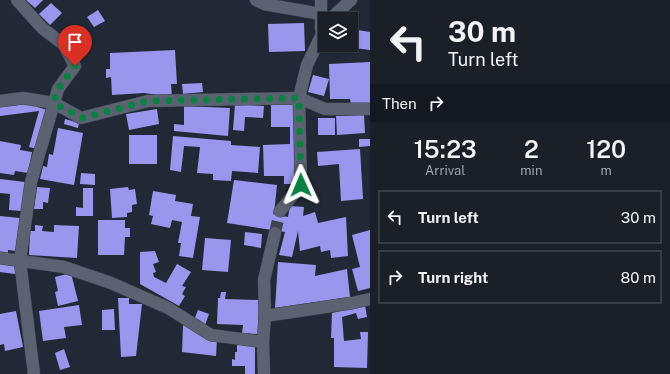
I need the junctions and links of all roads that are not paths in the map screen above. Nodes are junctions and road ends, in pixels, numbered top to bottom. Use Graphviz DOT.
graph roads {
  1 [pos="17,0"];
  2 [pos="256,0"];
  3 [pos="321,0"];
  4 [pos="351,0"];
  5 [pos="323,12"];
  6 [pos="336,12"];
  7 [pos="318,19"];
  8 [pos="318,42"];
  9 [pos="299,98"];
  10 [pos="0,101"];
  11 [pos="54,103"];
  12 [pos="370,109"];
  13 [pos="280,211"];
  14 [pos="275,233"];
  15 [pos="0,258"];
  16 [pos="20,261"];
  17 [pos="370,299"];
  18 [pos="265,316"];
  19 [pos="263,342"];
  20 [pos="34,374"];
  21 [pos="264,374"];
  1 -- 11 [label="street"];
  2 -- 7 [label="street"];
  3 -- 5 [label="street"];
  4 -- 6 [label="street"];
  8 -- 9 [label="street"];
  9 -- 11 [label="street"];
  9 -- 12 [label="street"];
  9 -- 13 [label="street"];
  10 -- 11 [label="street"];
  11 -- 16 [label="street"];
  14 -- 18 [label="street"];
  15 -- 16 [label="street"];
  16 -- 19 [label="street"];
  16 -- 20 [label="street"];
  17 -- 18 [label="street"];
  18 -- 19 [label="street"];
  19 -- 21 [label="street"];
}
